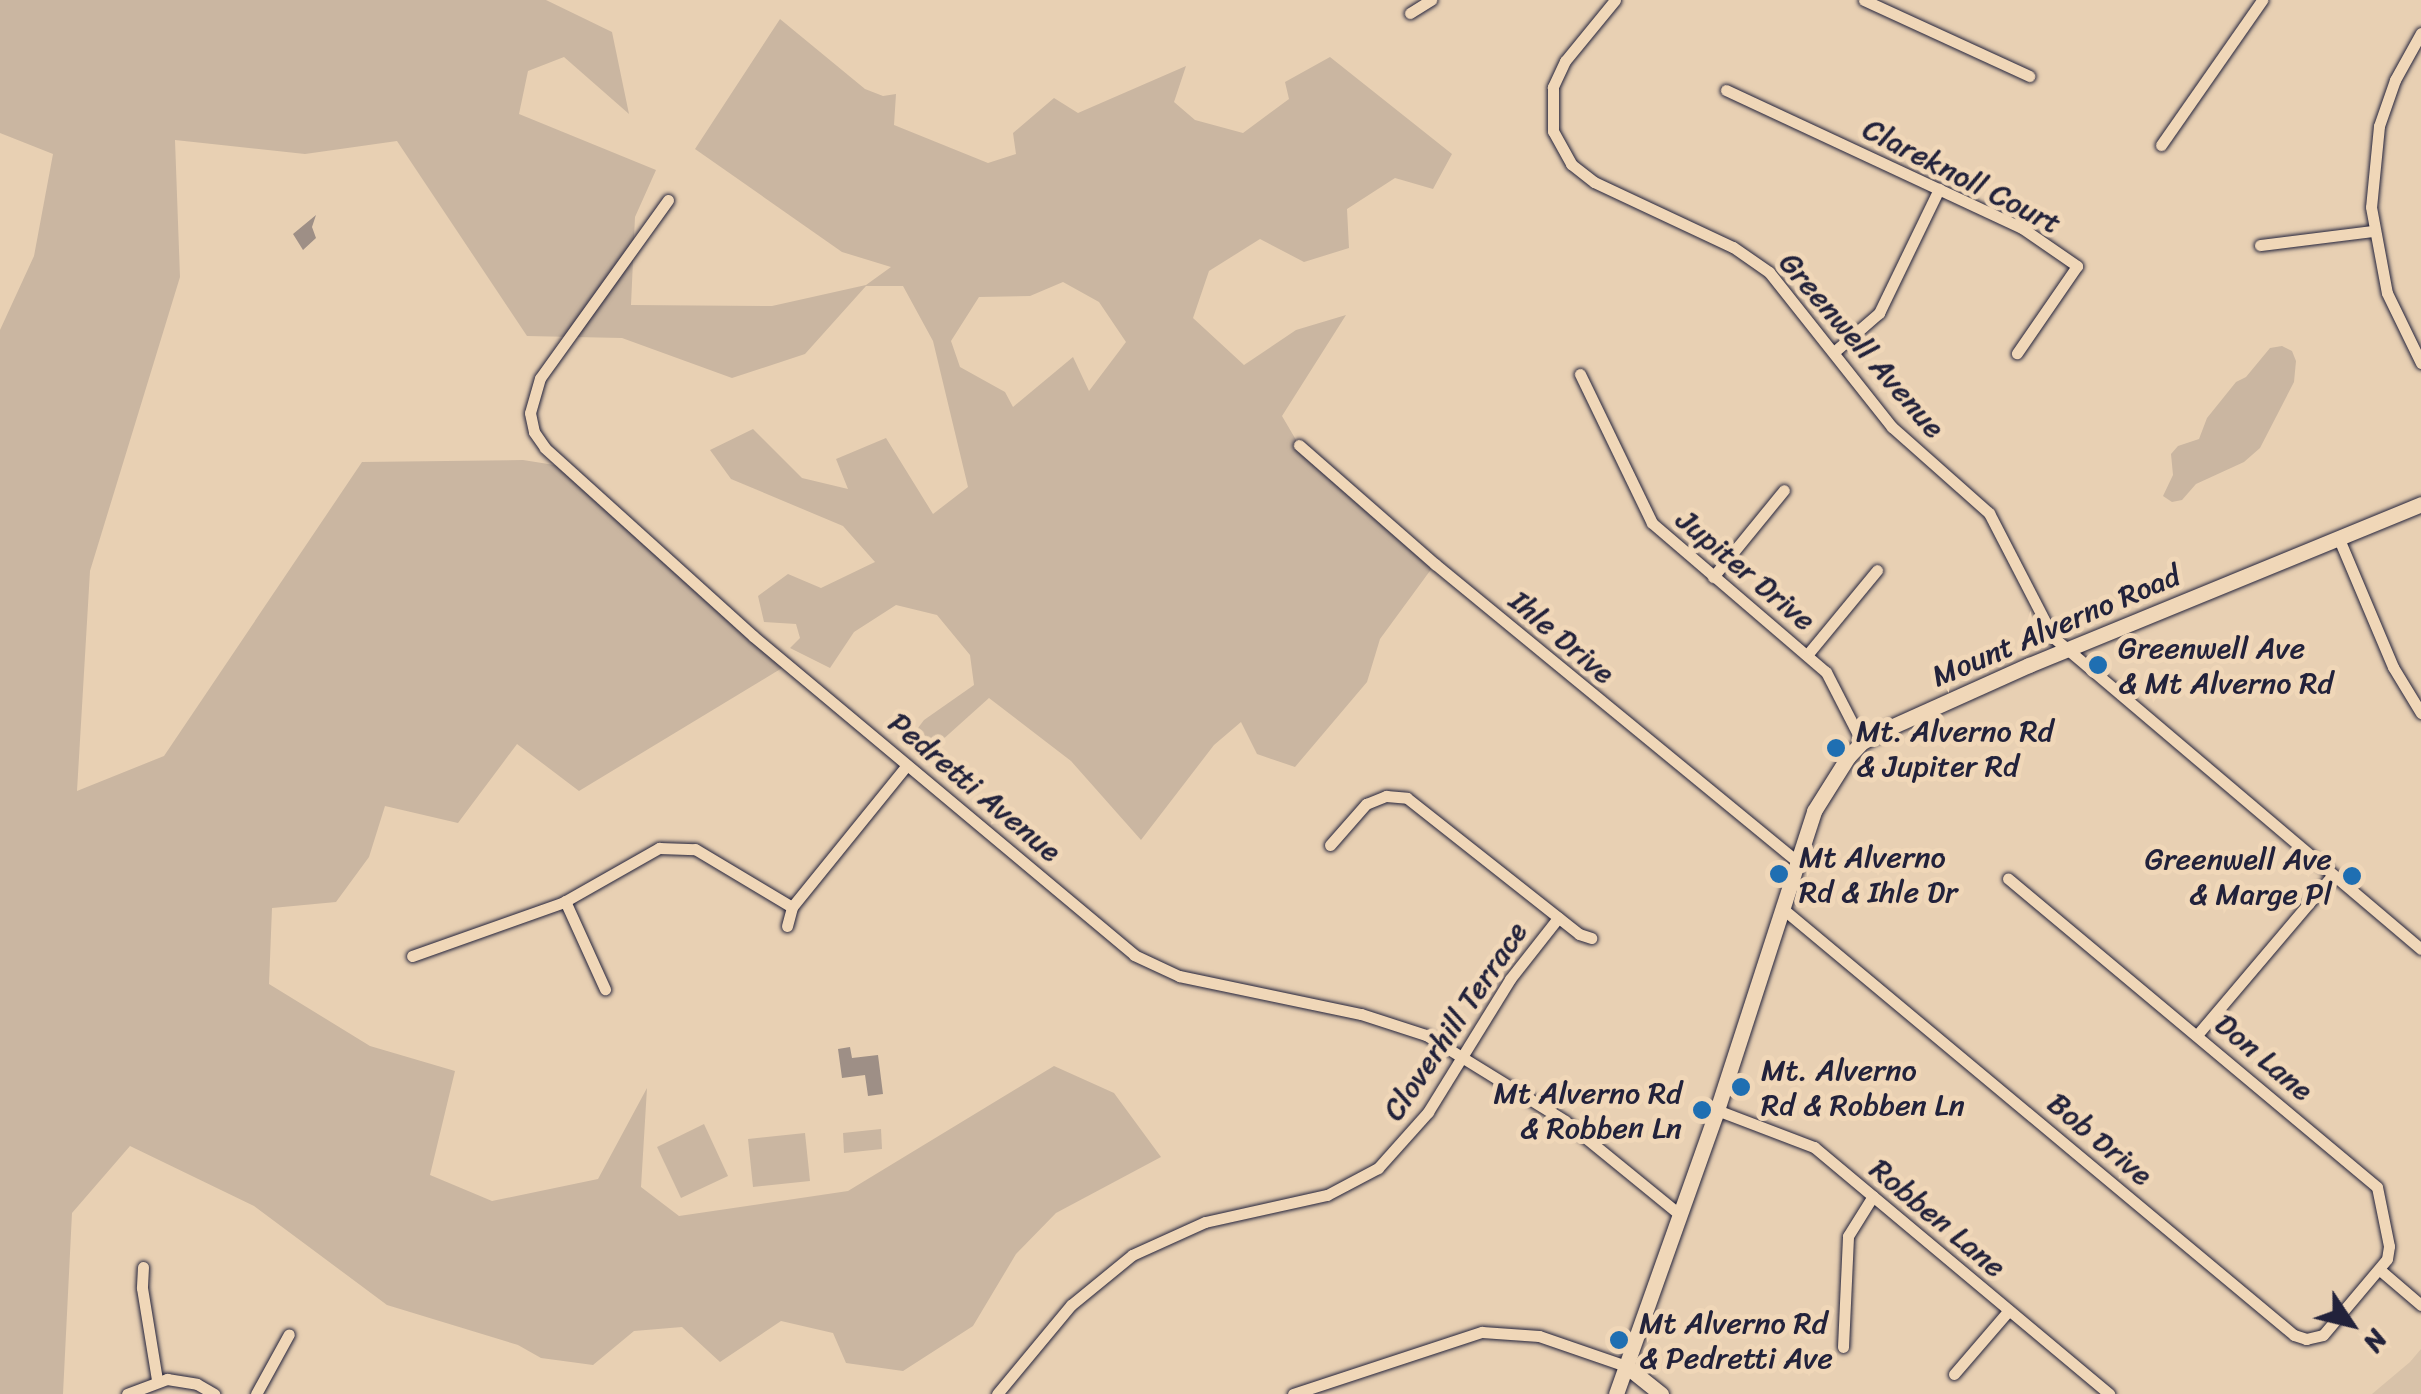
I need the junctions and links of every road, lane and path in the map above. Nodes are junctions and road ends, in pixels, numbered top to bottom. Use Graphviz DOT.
graph roads {
  1 [pos="1430,0"];
  2 [pos="1614,0"];
  3 [pos="1864,0"];
  4 [pos="2262,0"];
  5 [pos="1410,13"];
  6 [pos="2421,33"];
  7 [pos="2030,76"];
  8 [pos="1726,90"];
  9 [pos="2161,146"];
  10 [pos="1939,189"];
  11 [pos="668,200"];
  12 [pos="2372,231"];
  13 [pos="2260,245"];
  14 [pos="1834,352"];
  15 [pos="2016,353"];
  16 [pos="2421,363"];
  17 [pos="1580,374"];
  18 [pos="1299,445"];
  19 [pos="1784,490"];
  20 [pos="2421,504"];
  21 [pos="2339,539"];
  22 [pos="1877,570"];
  23 [pos="1712,576"];
  24 [pos="2066,650"];
  25 [pos="1806,655"];
  26 [pos="2421,713"];
  27 [pos="1862,742"];
  28 [pos="906,766"];
  29 [pos="1330,845"];
  30 [pos="1797,862"];
  31 [pos="2332,876"];
  32 [pos="2008,878"];
  33 [pos="566,901"];
  34 [pos="792,907"];
  35 [pos="1783,908"];
  36 [pos="1558,918"];
  37 [pos="786,926"];
  38 [pos="1591,938"];
  39 [pos="2421,949"];
  40 [pos="412,956"];
  41 [pos="605,989"];
  42 [pos="2198,1035"];
  43 [pos="1462,1058"];
  44 [pos="1717,1110"];
  45 [pos="1873,1196"];
  46 [pos="1678,1213"];
  47 [pos="143,1267"];
  48 [pos="2380,1270"];
  49 [pos="2421,1306"];
  50 [pos="2009,1310"];
  51 [pos="290,1334"];
  52 [pos="1844,1347"];
  53 [pos="1626,1366"];
  54 [pos="1954,1374"];
  55 [pos="157,1380"];
  56 [pos="127,1394"];
  57 [pos="214,1394"];
  58 [pos="256,1394"];
  59 [pos="997,1394"];
  60 [pos="1294,1394"];
  61 [pos="1616,1394"];
  62 [pos="1660,1394"];
  63 [pos="2109,1394"];
  1 -- 5 [label="street"];
  2 -- 14 [label="street, Greenwell Avenue"];
  3 -- 7 [label="street"];
  4 -- 9 [label="street"];
  6 -- 12 [label="street"];
  8 -- 10 [label="street, Clareknoll Court"];
  10 -- 14 [label="street"];
  10 -- 15 [label="street, Clareknoll Court"];
  11 -- 28 [label="street, Pedretti Avenue"];
  12 -- 13 [label="street"];
  12 -- 16 [label="street"];
  14 -- 24 [label="street, Greenwell Avenue"];
  17 -- 23 [label="street, Jupiter Drive"];
  18 -- 30 [label="street, Ihle Drive"];
  19 -- 23 [label="street"];
  20 -- 21 [label="street, Mount Alverno Road"];
  21 -- 24 [label="street, Mount Alverno Road"];
  21 -- 26 [label="street"];
  22 -- 25 [label="street"];
  23 -- 25 [label="street, Jupiter Drive"];
  24 -- 27 [label="street, Mount Alverno Road"];
  24 -- 31 [label="street, Greenwell Avenue"];
  25 -- 27 [label="street, Jupiter Drive"];
  27 -- 30 [label="street, Mount Alverno Road"];
  28 -- 34 [label="street"];
  28 -- 43 [label="street, Pedretti Avenue"];
  29 -- 36 [label="street, Cloverhill Terrace"];
  30 -- 35 [label="street, Mount Alverno Road"];
  31 -- 39 [label="street, Greenwell Avenue"];
  31 -- 42 [label="street"];
  32 -- 42 [label="street, Don Lane"];
  33 -- 34 [label="street"];
  33 -- 40 [label="street"];
  33 -- 41 [label="street"];
  34 -- 37 [label="street"];
  35 -- 44 [label="street, Mount Alverno Road"];
  35 -- 48 [label="street, Bob Drive"];
  36 -- 38 [label="street, Cloverhill Terrace"];
  36 -- 43 [label="street, Cloverhill Terrace"];
  42 -- 48 [label="street, Don Lane"];
  43 -- 46 [label="street, Pedretti Avenue"];
  43 -- 59 [label="street, Cloverhill Terrace"];
  44 -- 45 [label="street, Robben Lane"];
  44 -- 46 [label="street, Mount Alverno Road"];
  45 -- 50 [label="street, Robben Lane"];
  45 -- 52 [label="street"];
  46 -- 53 [label="street, Mount Alverno Road"];
  47 -- 55 [label="street"];
  48 -- 49 [label="street"];
  50 -- 54 [label="street"];
  50 -- 63 [label="street, Robben Lane"];
  51 -- 58 [label="street"];
  53 -- 60 [label="street"];
  53 -- 61 [label="street, Mount Alverno Road"];
  53 -- 62 [label="street"];
  55 -- 56 [label="street"];
  55 -- 57 [label="street"];
}
